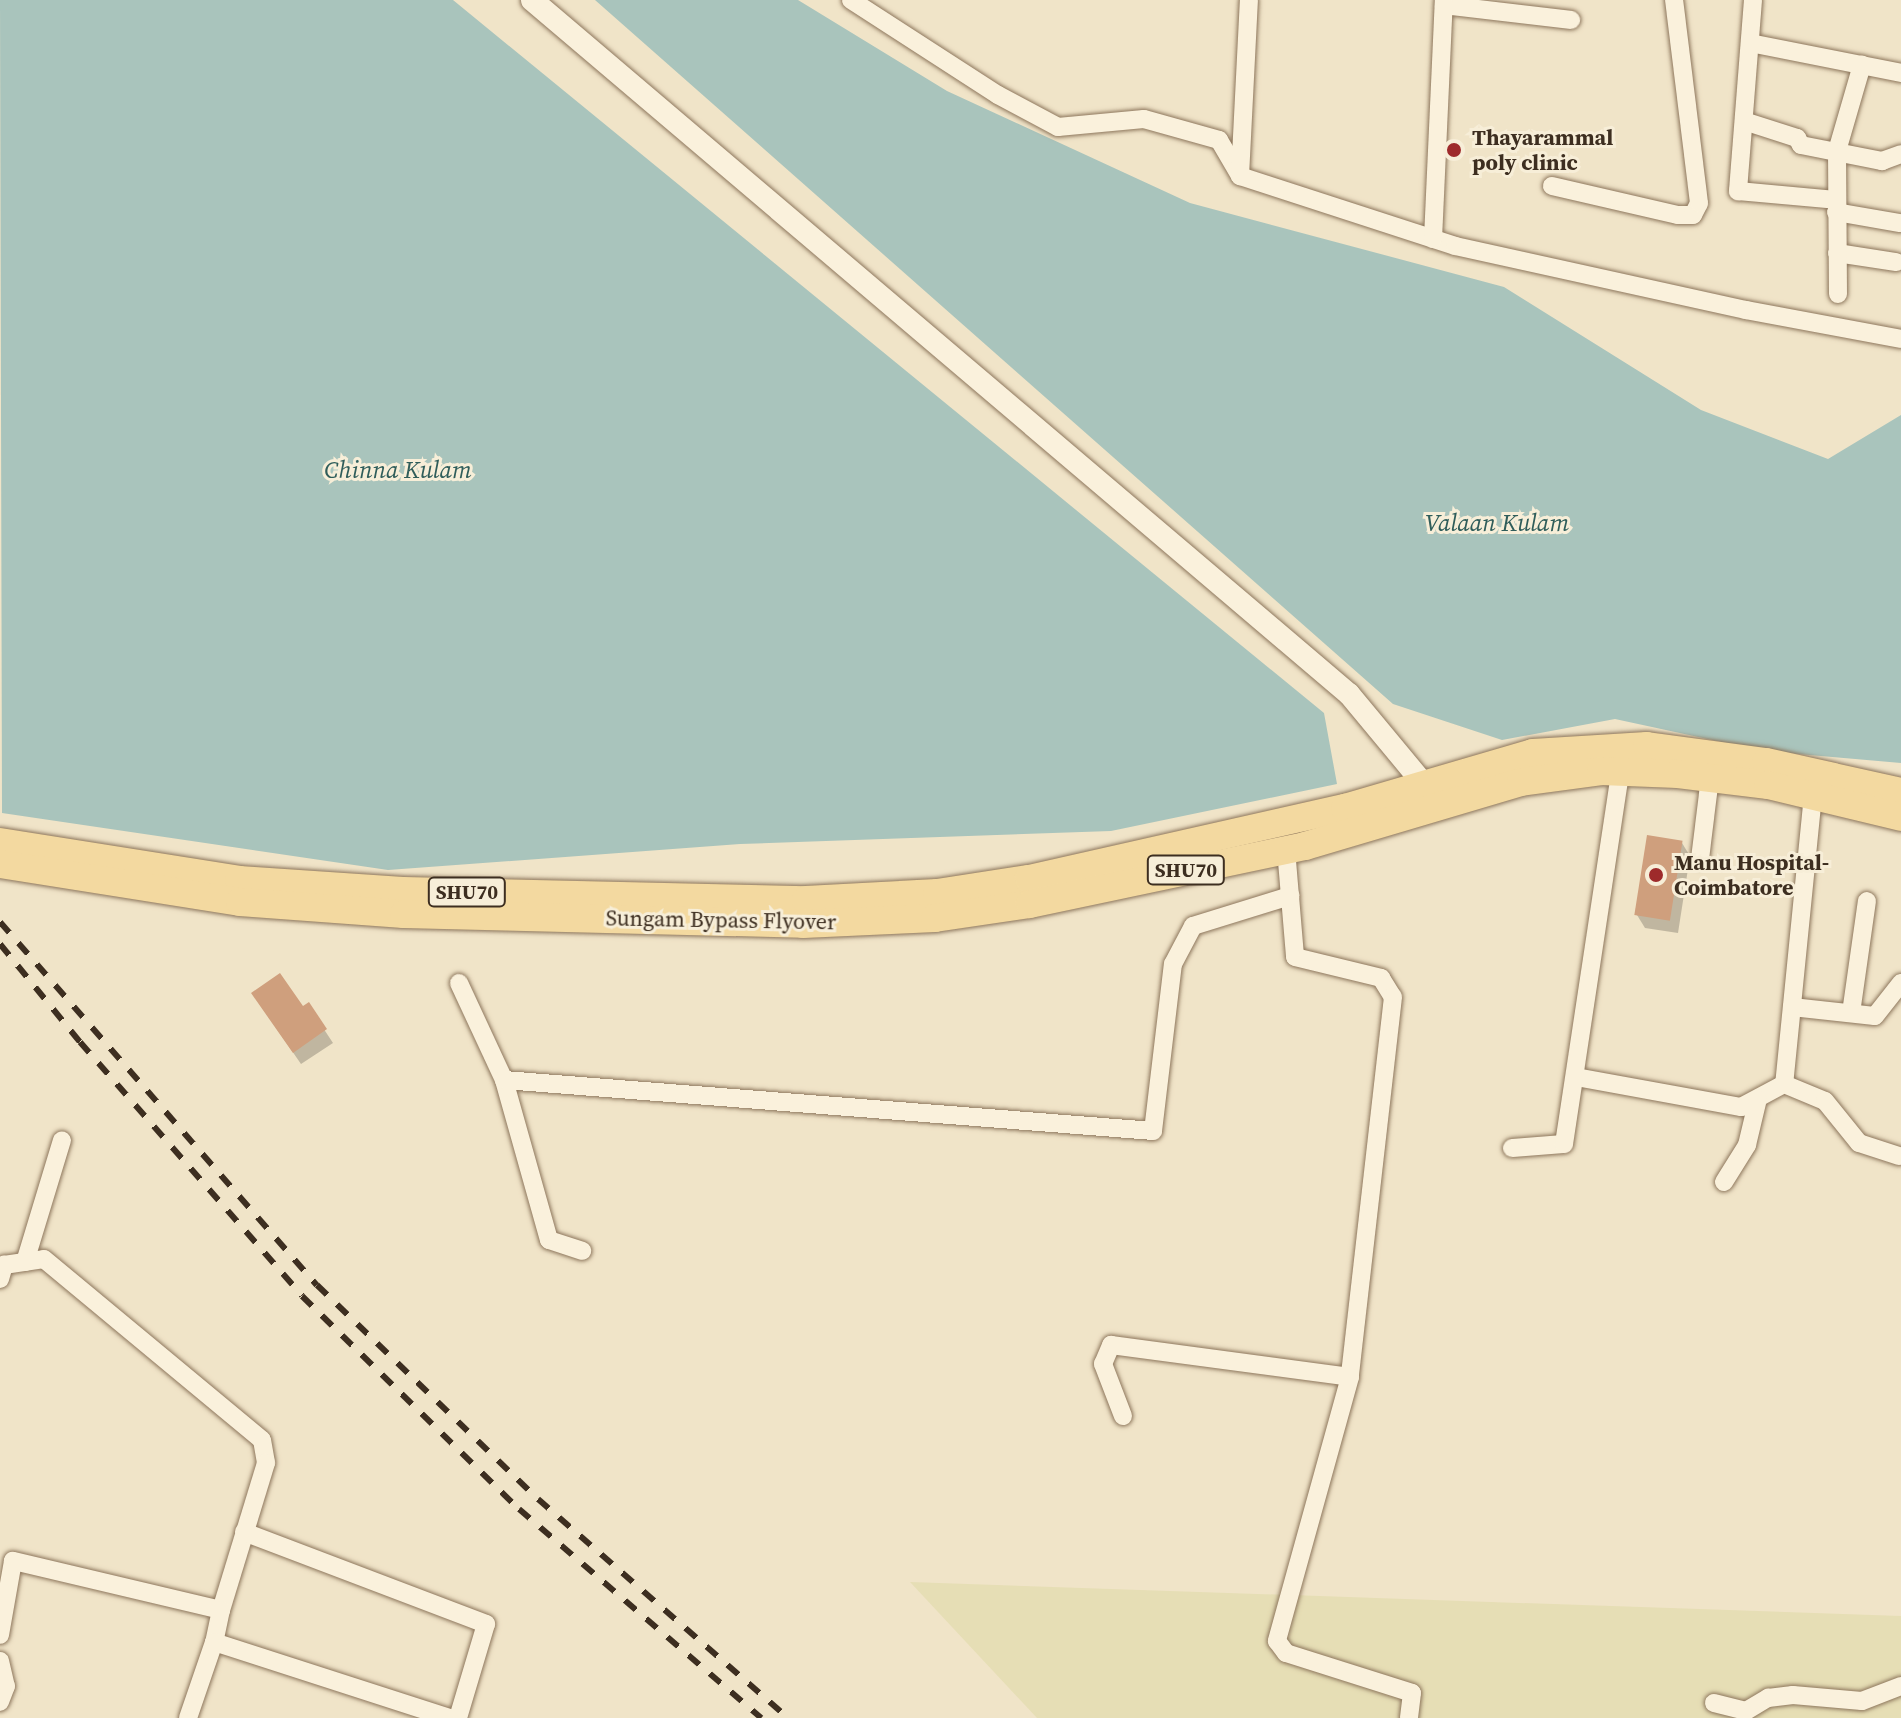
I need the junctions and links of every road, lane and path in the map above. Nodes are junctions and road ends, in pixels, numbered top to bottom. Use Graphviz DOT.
graph roads {
  1 [pos="532,0"];
  2 [pos="851,0"];
  3 [pos="1249,0"];
  4 [pos="1674,0"];
  5 [pos="1753,0"];
  6 [pos="1444,2"];
  7 [pos="1571,20"];
  8 [pos="1750,43"];
  9 [pos="1862,65"];
  10 [pos="1901,73"];
  11 [pos="1744,121"];
  12 [pos="1837,151"];
  13 [pos="1901,154"];
  14 [pos="1240,176"];
  15 [pos="1552,186"];
  16 [pos="1836,206"];
  17 [pos="1900,223"];
  18 [pos="1433,239"];
  19 [pos="1837,253"];
  20 [pos="1896,262"];
  21 [pos="1838,294"];
  22 [pos="1901,339"];
  23 [pos="1620,772"];
  24 [pos="1710,778"];
  25 [pos="1423,783"];
  26 [pos="1901,792"];
  27 [pos="1813,795"];
  28 [pos="1434,809"];
  29 [pos="1901,817"];
  30 [pos="0,842"];
  31 [pos="1286,849"];
  32 [pos="1700,859"];
  33 [pos="0,864"];
  34 [pos="1290,896"];
  35 [pos="1867,901"];
  36 [pos="936,906"];
  37 [pos="459,983"];
  38 [pos="1901,983"];
  39 [pos="1792,1007"];
  40 [pos="1851,1013"];
  41 [pos="1576,1077"];
  42 [pos="504,1080"];
  43 [pos="1784,1084"];
  44 [pos="1758,1099"];
  45 [pos="62,1140"];
  46 [pos="1512,1148"];
  47 [pos="1899,1156"];
  48 [pos="1724,1182"];
  49 [pos="582,1251"];
  50 [pos="25,1262"];
  51 [pos="0,1279"];
  52 [pos="1350,1377"];
  53 [pos="1123,1416"];
  54 [pos="244,1532"];
  55 [pos="221,1610"];
  56 [pos="0,1635"];
  57 [pos="214,1642"];
  58 [pos="0,1661"];
  59 [pos="1901,1686"];
  60 [pos="0,1702"];
  61 [pos="1714,1703"];
  62 [pos="188,1718"];
  63 [pos="449,1718"];
  64 [pos="458,1718"];
  65 [pos="1409,1718"];
  1 -- 25 [label="street"];
  2 -- 14 [label="street"];
  3 -- 14 [label="street"];
  4 -- 15 [label="street"];
  5 -- 8 [label="street"];
  6 -- 7 [label="street"];
  6 -- 18 [label="street"];
  8 -- 9 [label="street"];
  8 -- 11 [label="street"];
  9 -- 10 [label="street"];
  9 -- 12 [label="street"];
  11 -- 12 [label="street"];
  11 -- 16 [label="street"];
  12 -- 13 [label="street"];
  12 -- 16 [label="street"];
  14 -- 18 [label="street"];
  16 -- 17 [label="street"];
  16 -- 19 [label="street"];
  18 -- 22 [label="street"];
  19 -- 20 [label="street"];
  19 -- 21 [label="street"];
  23 -- 24 [label="main road, SHU70"];
  23 -- 28 [label="main road, SHU70"];
  23 -- 41 [label="street"];
  24 -- 27 [label="main road, SHU70"];
  24 -- 32 [label="street"];
  25 -- 26 [label="main road, SHU70"];
  25 -- 28 [label="street"];
  25 -- 36 [label="main road, Sungam Bypass Flyover / SHU70"];
  27 -- 29 [label="main road, SHU70"];
  27 -- 39 [label="street"];
  28 -- 31 [label="main road, Sungam Bypass Flyover / SHU70"];
  30 -- 36 [label="main road, Sungam Bypass Flyover / SHU70"];
  31 -- 34 [label="street"];
  31 -- 36 [label="main road, Sungam Bypass Flyover / SHU70"];
  33 -- 36 [label="main road, Sungam Bypass Flyover / SHU70"];
  34 -- 42 [label="street"];
  34 -- 52 [label="street"];
  35 -- 40 [label="street"];
  37 -- 42 [label="street"];
  38 -- 40 [label="street"];
  39 -- 40 [label="street"];
  39 -- 43 [label="street"];
  41 -- 44 [label="street"];
  41 -- 46 [label="street"];
  42 -- 49 [label="street"];
  43 -- 44 [label="street"];
  43 -- 47 [label="street"];
  44 -- 48 [label="street"];
  45 -- 50 [label="street"];
  50 -- 51 [label="street"];
  50 -- 54 [label="street"];
  52 -- 53 [label="street"];
  52 -- 65 [label="street"];
  54 -- 55 [label="street"];
  54 -- 64 [label="street"];
  55 -- 56 [label="street"];
  55 -- 57 [label="street"];
  57 -- 62 [label="street"];
  57 -- 63 [label="street"];
  58 -- 60 [label="street"];
  59 -- 61 [label="street"];
}
